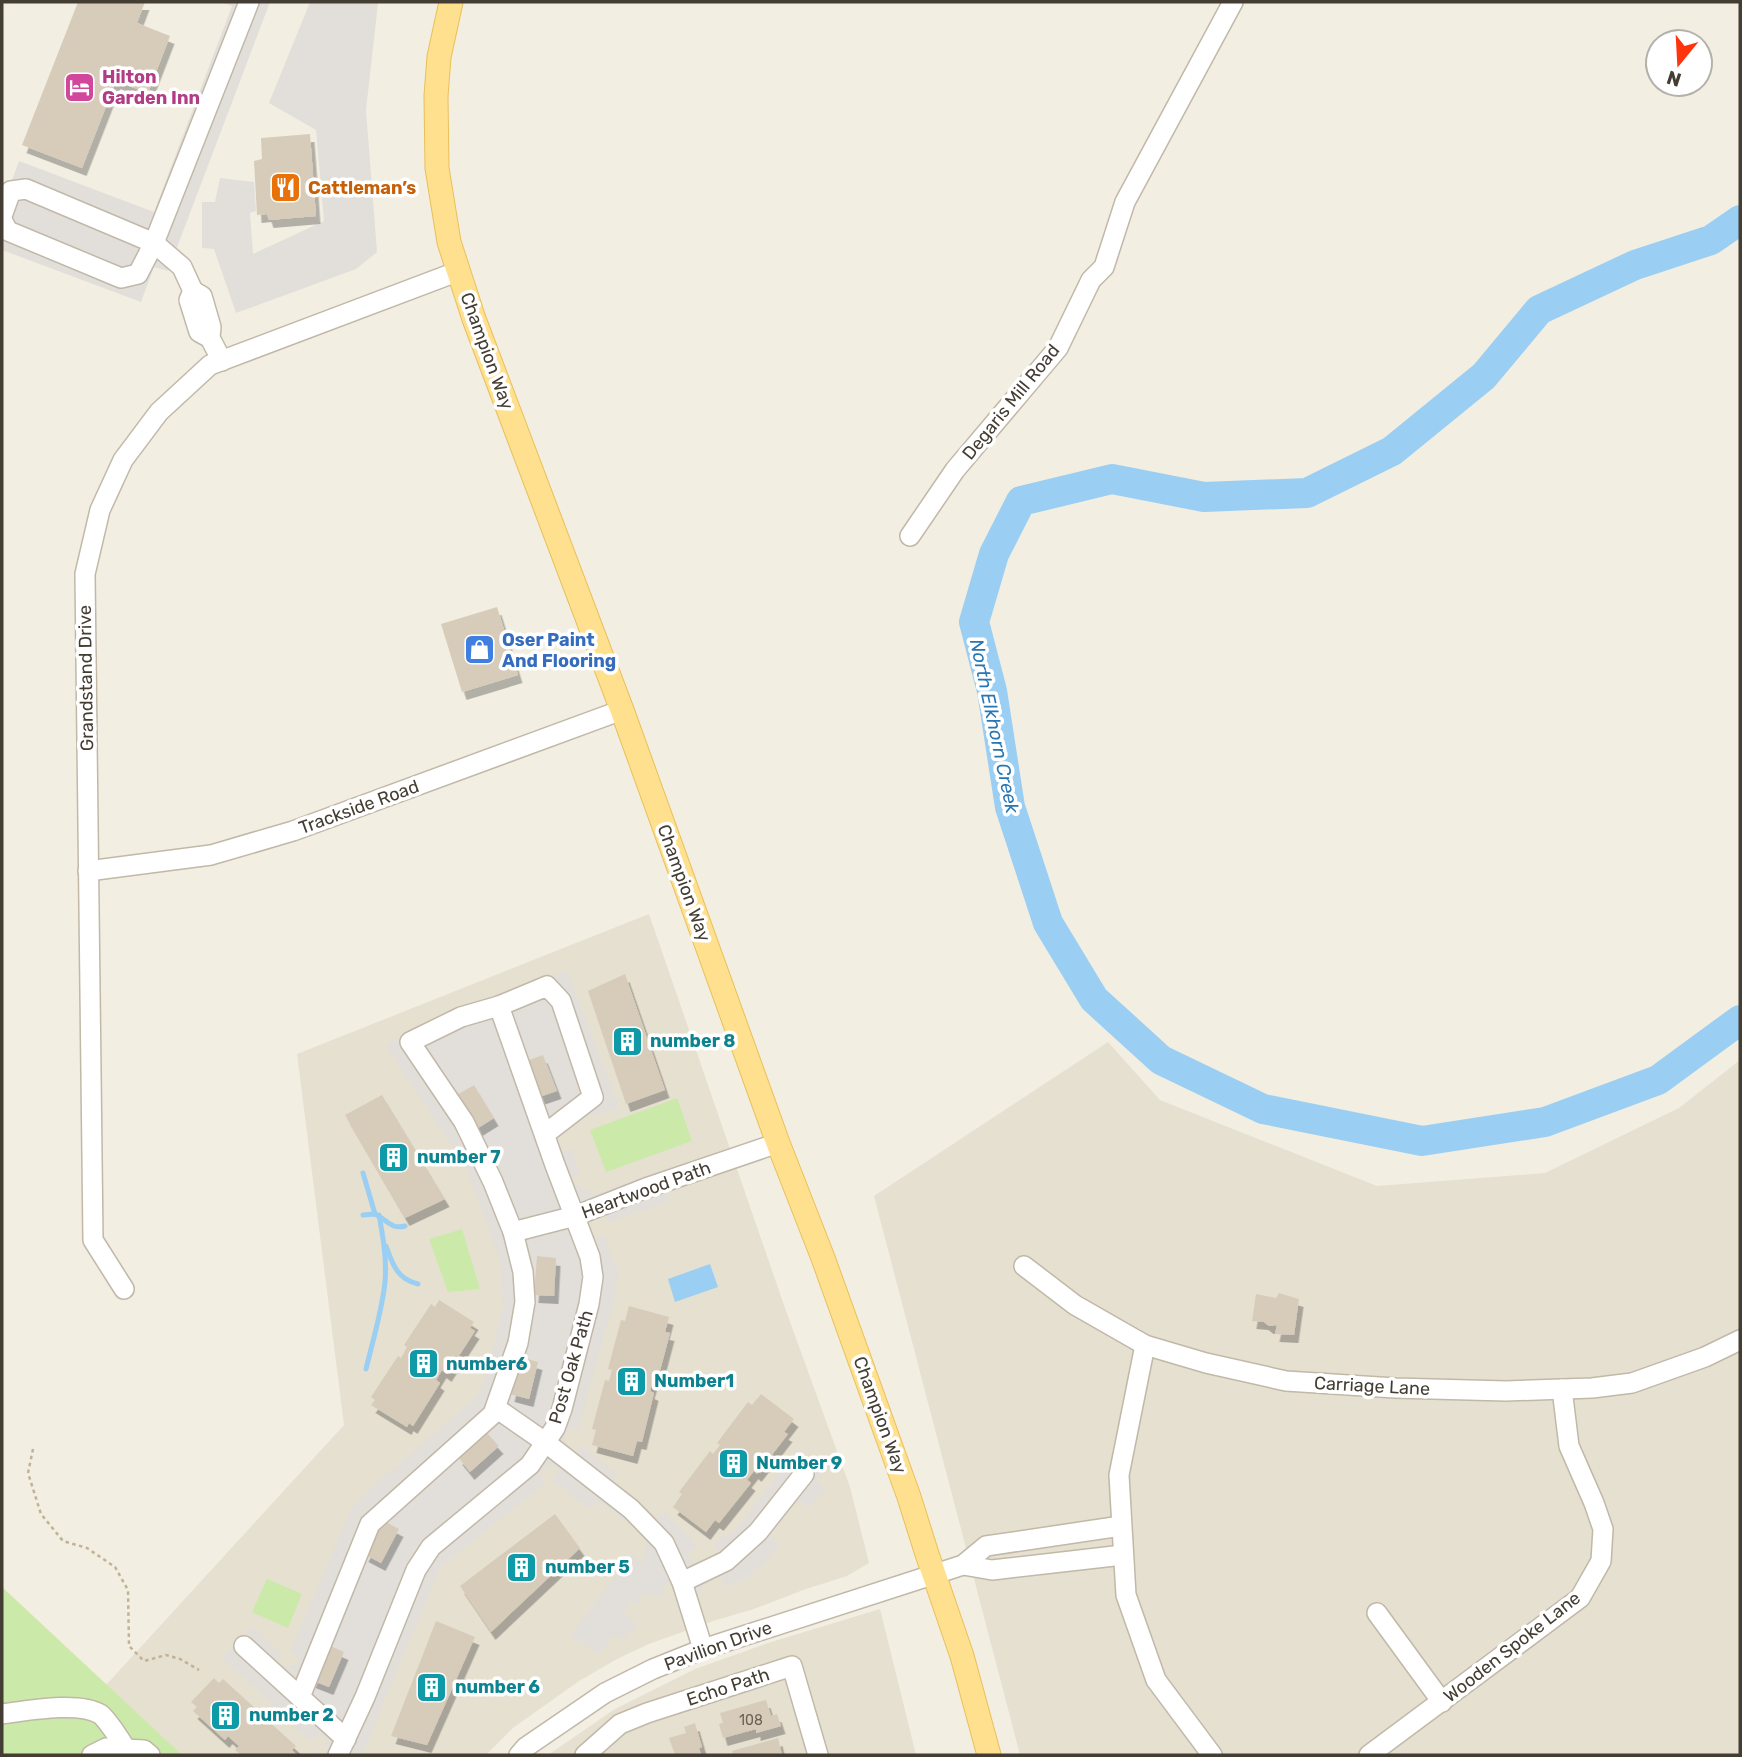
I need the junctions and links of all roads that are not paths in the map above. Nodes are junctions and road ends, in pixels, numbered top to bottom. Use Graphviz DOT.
graph roads {
  1 [pos="249,2"];
  2 [pos="451,2"];
  3 [pos="1233,2"];
  4 [pos="2,218"];
  5 [pos="154,243"];
  6 [pos="458,271"];
  7 [pos="222,361"];
  8 [pos="910,536"];
  9 [pos="622,710"];
  10 [pos="89,871"];
  11 [pos="499,1006"];
  12 [pos="545,1134"];
  13 [pos="778,1143"];
  14 [pos="575,1216"];
  15 [pos="513,1232"];
  16 [pos="1024,1266"];
  17 [pos="124,1289"];
  18 [pos="1740,1340"];
  19 [pos="1145,1345"];
  20 [pos="1562,1389"];
  21 [pos="496,1408"];
  22 [pos="545,1442"];
  23 [pos="804,1474"];
  24 [pos="1121,1525"];
  25 [pos="1123,1555"];
  26 [pos="963,1565"];
  27 [pos="935,1573"];
  28 [pos="682,1582"];
  29 [pos="1377,1614"];
  30 [pos="244,1646"];
  31 [pos="703,1649"];
  32 [pos="300,1697"];
  33 [pos="1442,1702"];
  34 [pos="2,1714"];
  35 [pos="342,1747"];
  36 [pos="126,1749"];
  37 [pos="92,1755"];
  38 [pos="150,1755"];
  39 [pos="519,1755"];
  40 [pos="585,1755"];
  41 [pos="818,1755"];
  42 [pos="989,1755"];
  43 [pos="1212,1755"];
  44 [pos="1369,1755"];
  1 -- 5 [label="street"];
  2 -- 6 [label="main road, Champion Way"];
  3 -- 8 [label="street, Degaris Mill Road"];
  4 -- 5 [label="street"];
  4 -- 5 [label="street"];
  5 -- 7 [label="street"];
  6 -- 7 [label="street, Grandstand Drive"];
  6 -- 9 [label="main road, Champion Way"];
  7 -- 10 [label="street, Grandstand Drive"];
  9 -- 10 [label="street, Trackside Road"];
  9 -- 13 [label="main road, Champion Way"];
  10 -- 17 [label="street, Grandstand Drive"];
  11 -- 12 [label="street, Post Oak Path"];
  11 -- 12 [label="street"];
  11 -- 15 [label="street"];
  12 -- 14 [label="street, Post Oak Path"];
  13 -- 14 [label="street, Heartwood Path"];
  13 -- 27 [label="main road, Champion Way"];
  14 -- 15 [label="street, Heartwood Path"];
  14 -- 22 [label="street, Post Oak Path"];
  15 -- 21 [label="street"];
  16 -- 19 [label="street, Carriage Lane"];
  18 -- 20 [label="street, Carriage Lane"];
  19 -- 20 [label="street, Carriage Lane"];
  19 -- 24 [label="street"];
  20 -- 33 [label="street, Wooden Spoke Lane"];
  21 -- 22 [label="street"];
  21 -- 32 [label="street"];
  22 -- 28 [label="street"];
  22 -- 35 [label="street, Post Oak Path"];
  23 -- 28 [label="street"];
  24 -- 25 [label="street"];
  24 -- 26 [label="street"];
  25 -- 26 [label="street"];
  25 -- 43 [label="street"];
  26 -- 27 [label="street, Pavilion Drive"];
  27 -- 31 [label="street, Pavilion Drive"];
  27 -- 42 [label="main road, Champion Way"];
  28 -- 31 [label="street"];
  29 -- 33 [label="street"];
  30 -- 32 [label="street"];
  31 -- 39 [label="street, Pavilion Drive"];
  32 -- 35 [label="street"];
  33 -- 44 [label="street, Wooden Spoke Lane"];
  34 -- 36 [label="street"];
  36 -- 37 [label="street"];
  36 -- 38 [label="street"];
  40 -- 41 [label="street, Echo Path"];
}
